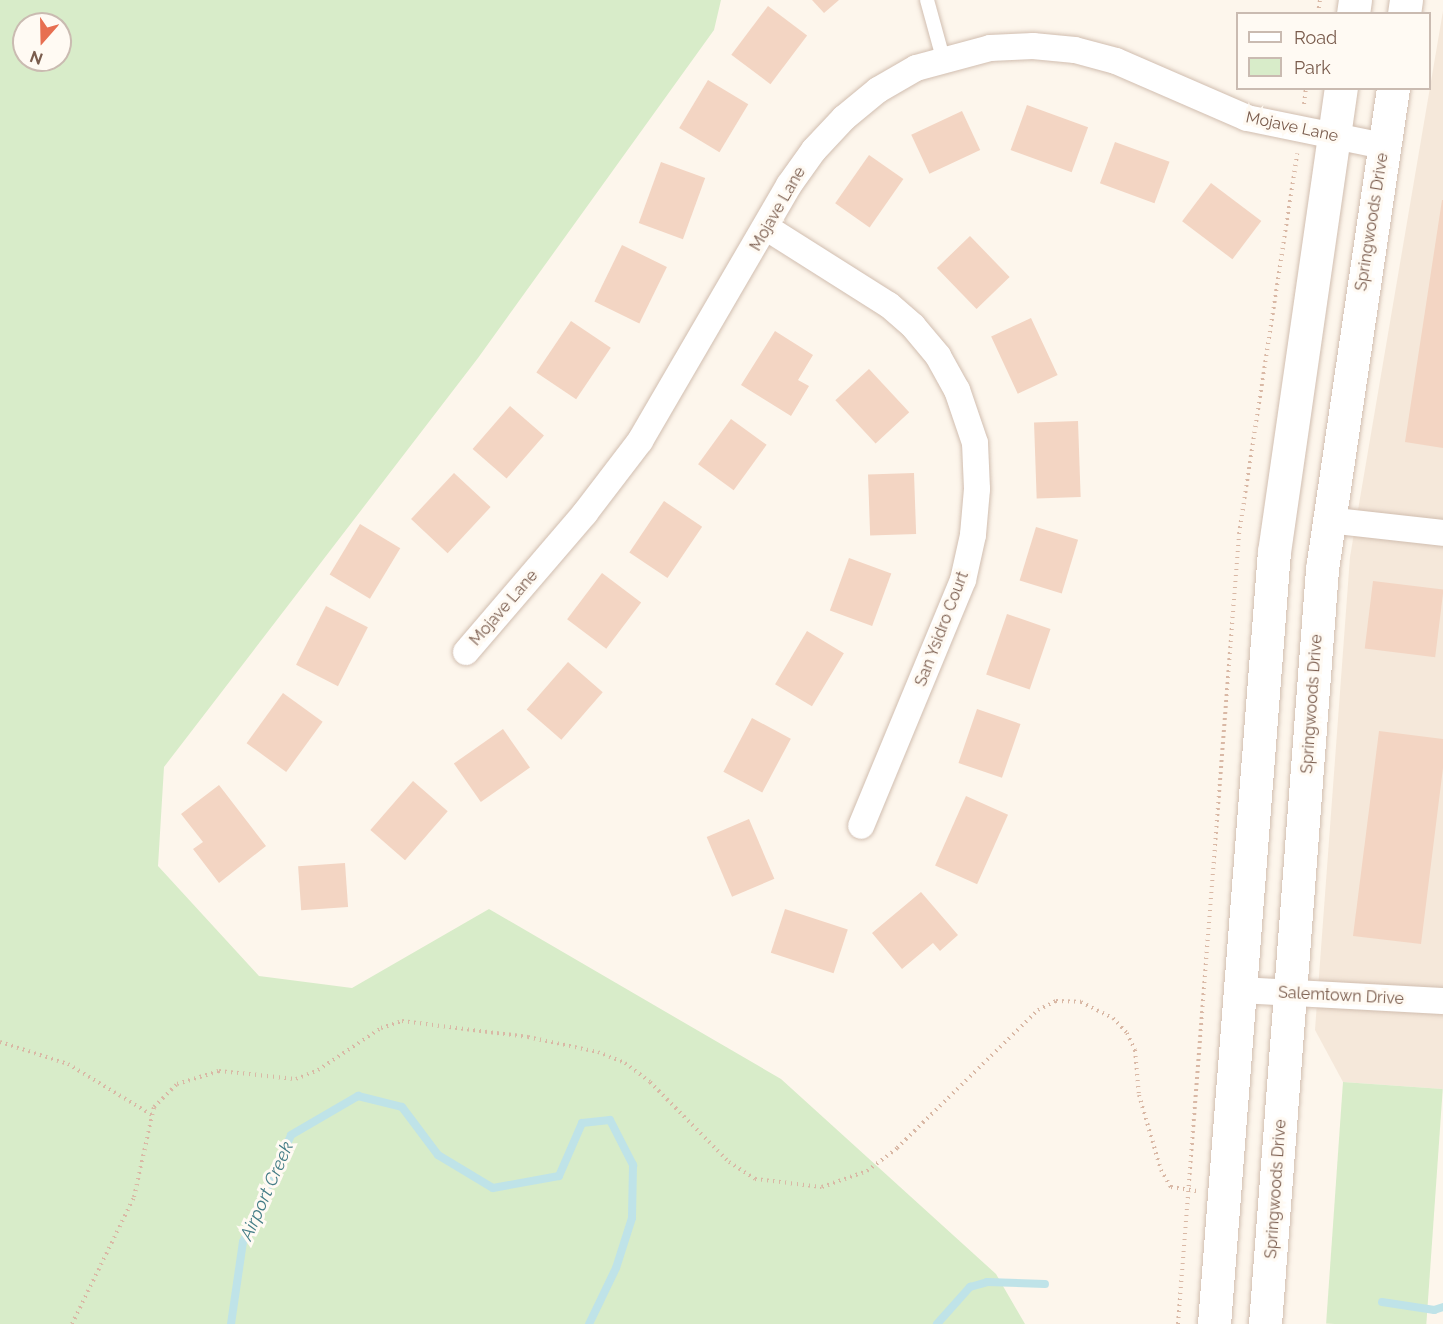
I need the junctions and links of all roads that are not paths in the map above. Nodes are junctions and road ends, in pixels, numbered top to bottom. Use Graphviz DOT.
graph roads {
  1 [pos="927,0"];
  2 [pos="943,58"];
  3 [pos="1341,90"];
  4 [pos="1393,90"];
  5 [pos="1333,136"];
  6 [pos="1384,146"];
  7 [pos="767,228"];
  8 [pos="1328,520"];
  9 [pos="1443,533"];
  10 [pos="466,652"];
  11 [pos="861,826"];
  12 [pos="1239,990"];
  13 [pos="1291,993"];
  14 [pos="1443,1000"];
  15 [pos="1214,1324"];
  16 [pos="1265,1324"];
  1 -- 2 [label="lane"];
  2 -- 5 [label="street, Mojave Lane"];
  2 -- 7 [label="street, Mojave Lane"];
  3 -- 5 [label="street"];
  4 -- 6 [label="street, Springwoods Drive"];
  5 -- 6 [label="street, Mojave Lane"];
  5 -- 12 [label="street"];
  6 -- 8 [label="street, Springwoods Drive"];
  7 -- 10 [label="street, Mojave Lane"];
  7 -- 11 [label="street, San Ysidro Court"];
  8 -- 9 [label="street"];
  8 -- 13 [label="street, Springwoods Drive"];
  12 -- 13 [label="street, Salemtown Drive"];
  12 -- 15 [label="street"];
  13 -- 14 [label="street, Salemtown Drive"];
  13 -- 16 [label="street, Springwoods Drive"];
}
